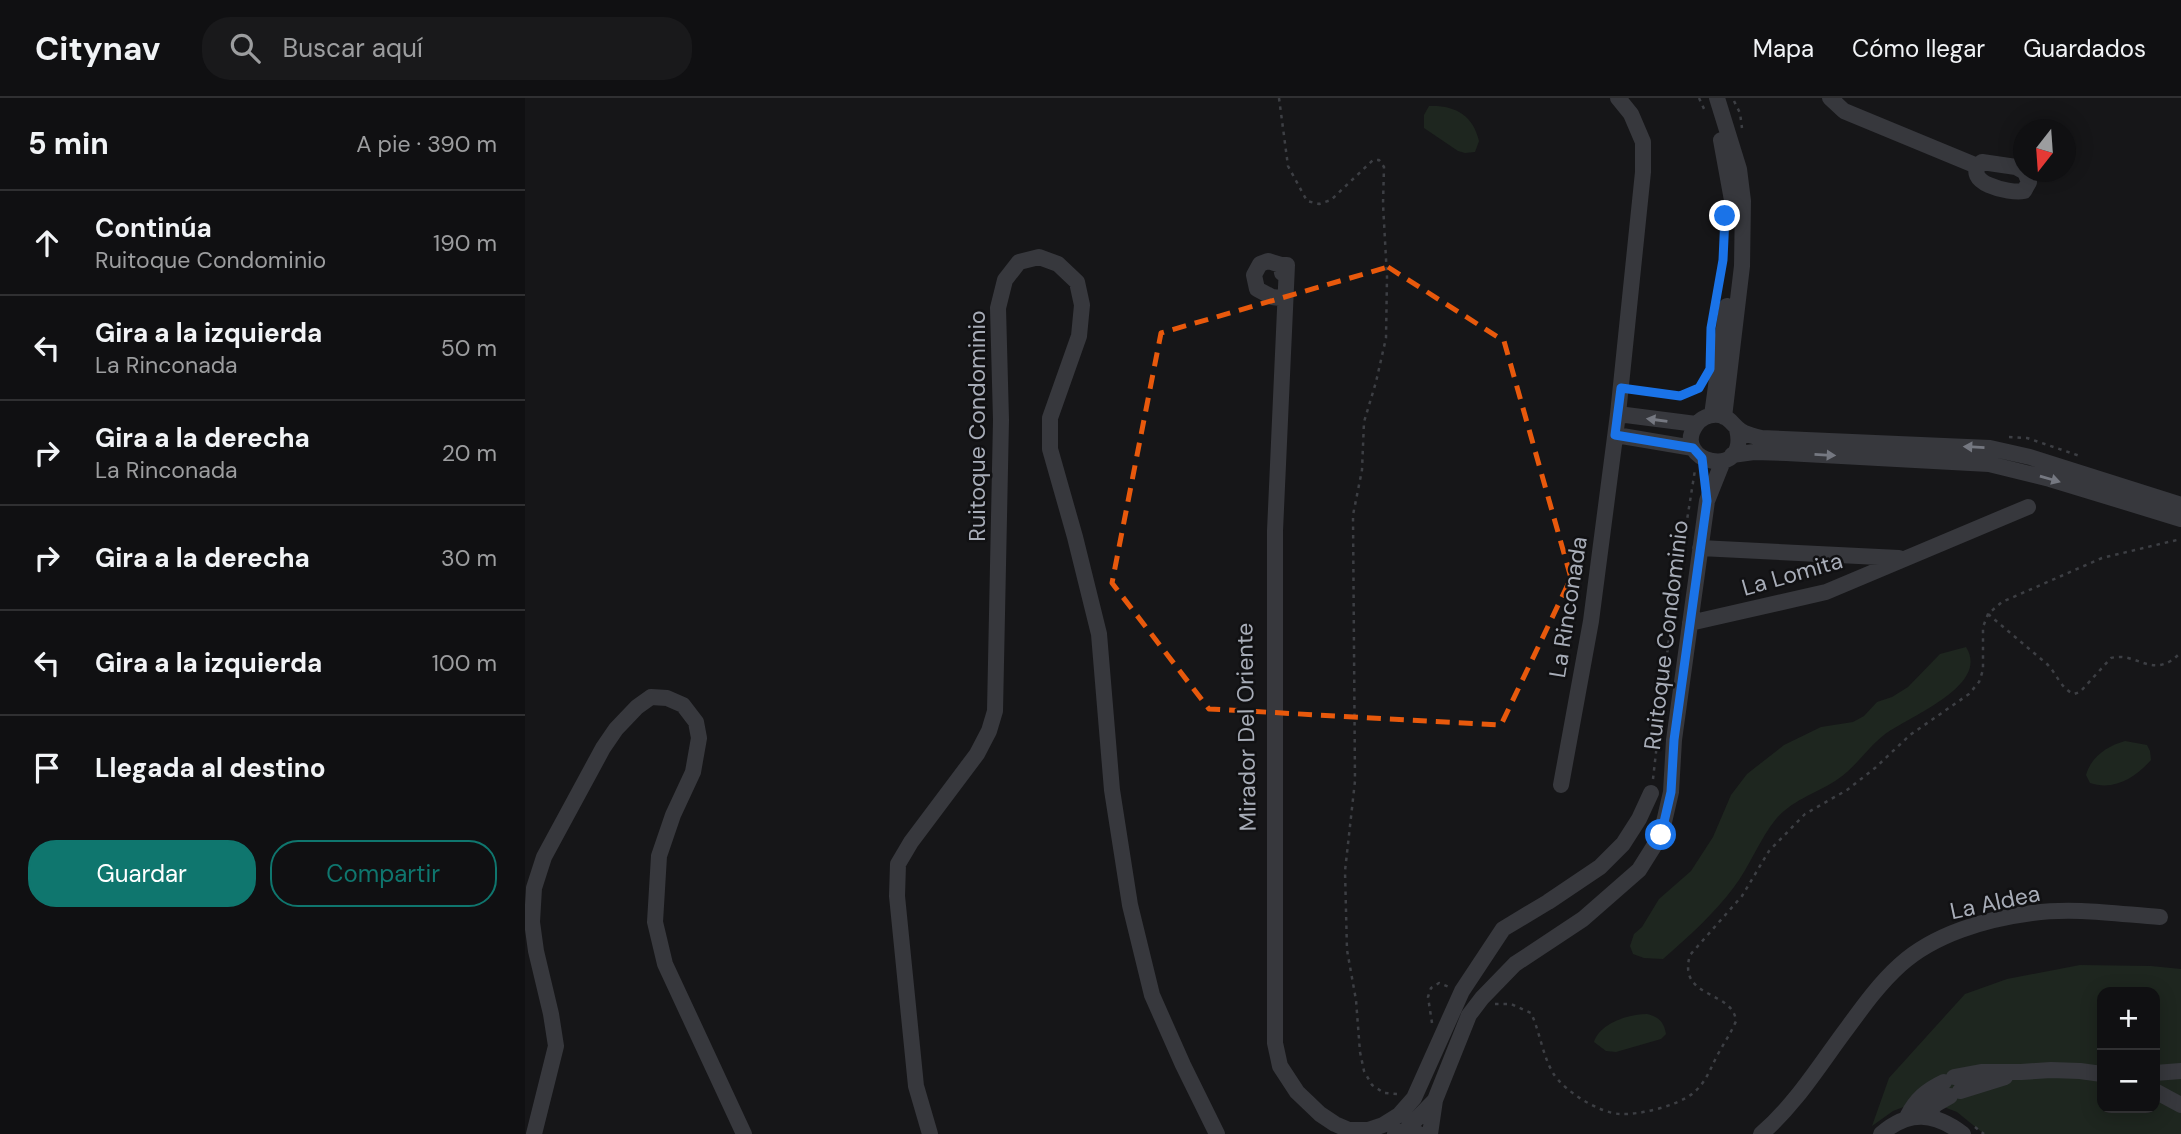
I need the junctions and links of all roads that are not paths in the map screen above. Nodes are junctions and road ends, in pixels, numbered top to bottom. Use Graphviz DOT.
graph roads {
  1 [pos="1618,98"];
  2 [pos="1707,98"];
  3 [pos="1717,98"];
  4 [pos="1830,98"];
  5 [pos="1977,166"];
  6 [pos="2013,166"];
  7 [pos="2029,182"];
  8 [pos="1281,265"];
  9 [pos="1280,298"];
  10 [pos="1618,414"];
  11 [pos="1718,416"];
  12 [pos="1696,424"];
  13 [pos="1737,429"];
  14 [pos="1615,435"];
  15 [pos="1697,455"];
  16 [pos="1728,458"];
  17 [pos="1707,501"];
  18 [pos="2181,505"];
  19 [pos="2028,507"];
  20 [pos="2181,519"];
  21 [pos="1700,548"];
  22 [pos="1905,558"];
  23 [pos="1690,623"];
  24 [pos="1561,785"];
  25 [pos="1651,793"];
  26 [pos="2160,917"];
  27 [pos="2181,1071"];
  28 [pos="2097,1073"];
  29 [pos="2160,1073"];
  30 [pos="1952,1086"];
  31 [pos="2160,1094"];
  32 [pos="1435,1100"];
  33 [pos="2181,1105"];
  34 [pos="1926,1116"];
  35 [pos="1907,1117"];
  36 [pos="1338,1133"];
  37 [pos="1407,1133"];
  38 [pos="534,1134"];
  39 [pos="744,1134"];
  40 [pos="930,1134"];
  41 [pos="1217,1134"];
  42 [pos="1430,1134"];
  43 [pos="1762,1134"];
  44 [pos="1881,1134"];
  45 [pos="1963,1134"];
  1 -- 10 [label="street, La Rinconada"];
  2 -- 11 [label="street"];
  3 -- 11 [label="street"];
  4 -- 5 [label="street"];
  5 -- 6 [label="street"];
  5 -- 7 [label="street"];
  8 -- 9 [label="street, Mirador Del Oriente"];
  8 -- 9 [label="street"];
  8 -- 25 [label="street"];
  9 -- 36 [label="street, Mirador Del Oriente"];
  12 -- 10 [label="street, one-way"];
  10 -- 14 [label="street, La Rinconada"];
  11 -- 12 [label="street"];
  11 -- 13 [label="street"];
  12 -- 15 [label="street, Ruitoque Condominio"];
  13 -- 16 [label="street, Ruitoque Condominio"];
  18 -- 13 [label="street, one-way"];
  14 -- 15 [label="street"];
  14 -- 24 [label="street, La Rinconada"];
  15 -- 16 [label="street"];
  15 -- 17 [label="street, Ruitoque Condominio"];
  16 -- 17 [label="street, Ruitoque Condominio"];
  16 -- 20 [label="street, one-way"];
  17 -- 21 [label="street, Ruitoque Condominio"];
  19 -- 22 [label="street, La Lomita"];
  21 -- 22 [label="street, La Lomita"];
  21 -- 23 [label="street, Ruitoque Condominio"];
  22 -- 23 [label="street, La Lomita"];
  23 -- 32 [label="street, Ruitoque Condominio"];
  26 -- 43 [label="street, La Aldea"];
  27 -- 29 [label="street"];
  28 -- 30 [label="street"];
  30 -- 34 [label="street"];
  30 -- 35 [label="street"];
  31 -- 33 [label="street"];
  32 -- 37 [label="street, Ruitoque Condominio"];
  32 -- 42 [label="street, Ruitoque Condominio"];
  34 -- 35 [label="street"];
  34 -- 45 [label="street"];
  35 -- 44 [label="street"];
  38 -- 39 [label="street"];
  40 -- 41 [label="street, Ruitoque Condominio"];
}
